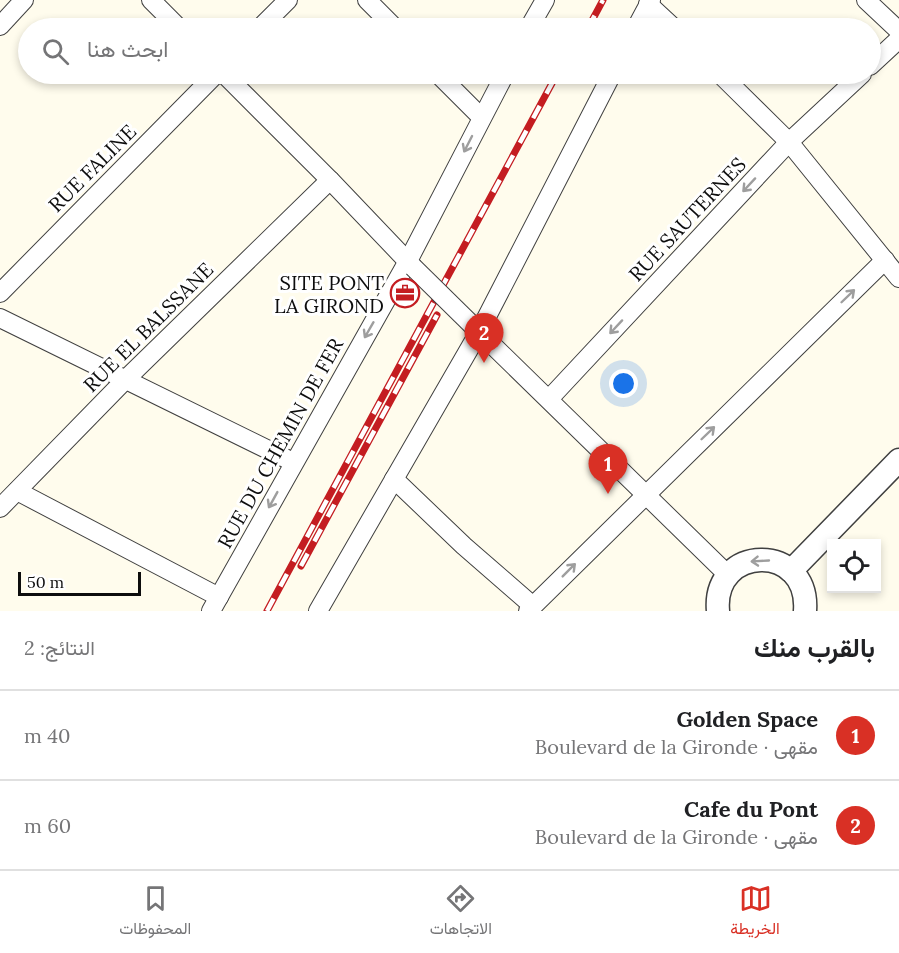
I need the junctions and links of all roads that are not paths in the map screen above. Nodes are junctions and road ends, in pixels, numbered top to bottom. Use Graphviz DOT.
graph roads {
  1 [pos="24,0"];
  2 [pos="151,0"];
  3 [pos="288,0"];
  4 [pos="368,0"];
  5 [pos="544,0"];
  6 [pos="866,0"];
  7 [pos="650,2"];
  8 [pos="169,18"];
  9 [pos="270,18"];
  10 [pos="385,18"];
  11 [pos="534,18"];
  12 [pos="641,18"];
  13 [pos="665,18"];
  14 [pos="0,26"];
  15 [pos="899,32"];
  16 [pos="899,39"];
  17 [pos="881,56"];
  18 [pos="206,84"];
  19 [pos="234,84"];
  20 [pos="448,84"];
  21 [pos="499,84"];
  22 [pos="607,84"];
  23 [pos="730,84"];
  24 [pos="851,84"];
  25 [pos="481,117"];
  26 [pos="789,142"];
  27 [pos="330,180"];
  28 [pos="885,260"];
  29 [pos="411,264"];
  30 [pos="899,278"];
  31 [pos="0,293"];
  32 [pos="0,318"];
  33 [pos="476,329"];
  34 [pos="125,380"];
  35 [pos="549,399"];
  36 [pos="899,460"];
  37 [pos="293,462"];
  38 [pos="394,479"];
  39 [pos="17,490"];
  40 [pos="644,495"];
  41 [pos="0,508"];
  42 [pos="791,571"];
  43 [pos="728,575"];
  44 [pos="215,604"];
  45 [pos="530,608"];
  46 [pos="318,611"];
  47 [pos="718,611"];
  48 [pos="805,611"];
  1 -- 14 [label="street"];
  2 -- 8 [label="street"];
  3 -- 9 [label="street"];
  4 -- 10 [label="street"];
  5 -- 11 [label="street"];
  6 -- 15 [label="street"];
  7 -- 12 [label="street"];
  7 -- 13 [label="street"];
  16 -- 17 [label="street"];
  18 -- 31 [label="street, RUE FALINE"];
  19 -- 27 [label="street"];
  20 -- 25 [label="street"];
  21 -- 25 [label="street, RUE DU CHEMIN DE FER"];
  22 -- 33 [label="street"];
  23 -- 26 [label="street"];
  24 -- 26 [label="street, RUE SAUTERNES"];
  25 -- 29 [label="street, RUE DU CHEMIN DE FER, one-way"];
  26 -- 28 [label="street"];
  26 -- 35 [label="street, RUE SAUTERNES, one-way"];
  27 -- 29 [label="street"];
  27 -- 34 [label="street, RUE EL BALSSANE"];
  28 -- 30 [label="street"];
  40 -- 28 [label="street, one-way"];
  29 -- 33 [label="street, bridge"];
  29 -- 37 [label="street, RUE DU CHEMIN DE FER, one-way"];
  32 -- 34 [label="street"];
  33 -- 35 [label="street"];
  33 -- 38 [label="street"];
  34 -- 37 [label="street"];
  34 -- 39 [label="street, RUE EL BALSSANE"];
  35 -- 40 [label="street"];
  36 -- 42 [label="street"];
  37 -- 44 [label="street, RUE DU CHEMIN DE FER, one-way"];
  38 -- 45 [label="street"];
  38 -- 46 [label="street"];
  39 -- 41 [label="street, RUE EL BALSSANE"];
  39 -- 44 [label="street"];
  40 -- 43 [label="street"];
  45 -- 40 [label="street, one-way"];
  42 -- 43 [label="street, one-way"];
  42 -- 48 [label="street"];
  43 -- 47 [label="street"];
}
